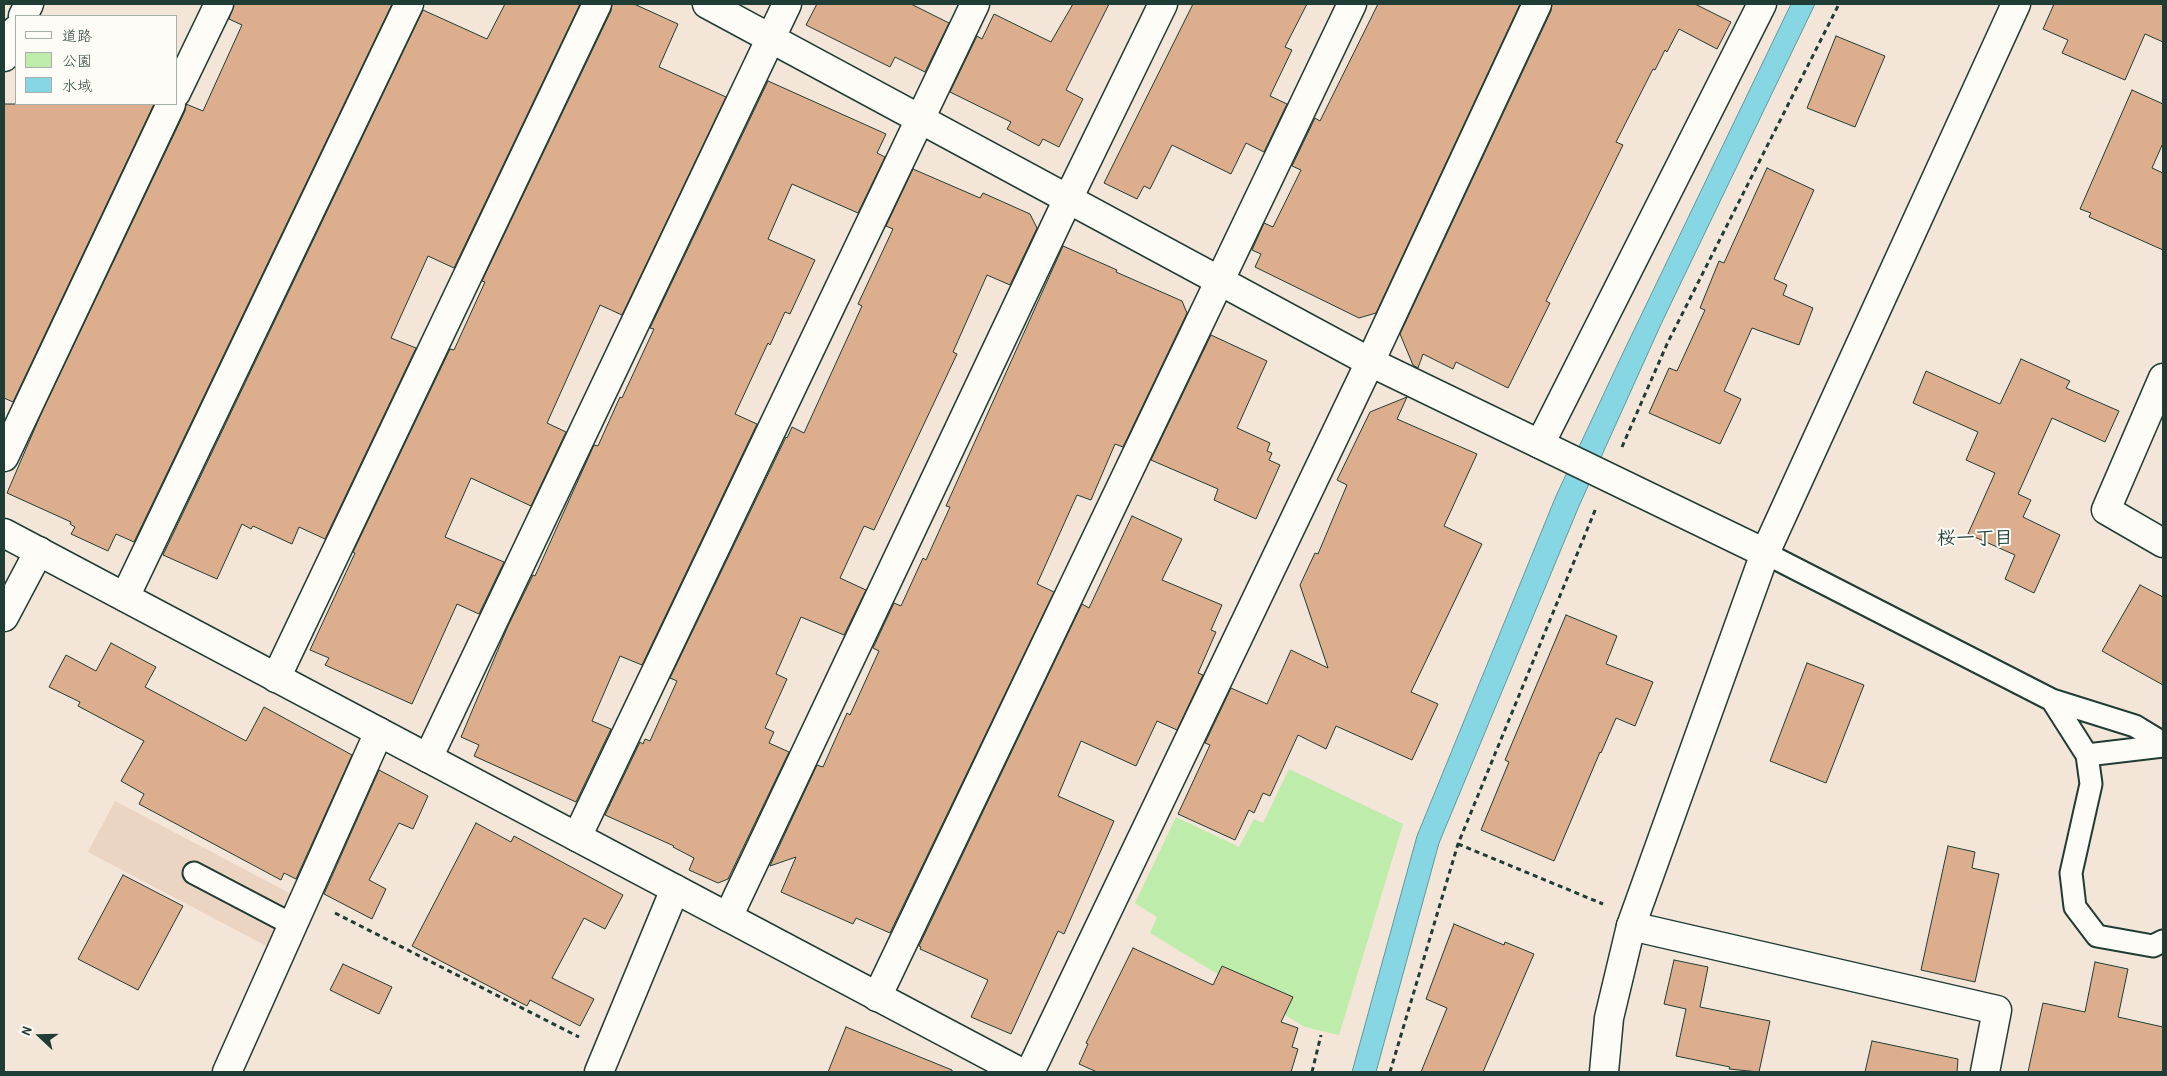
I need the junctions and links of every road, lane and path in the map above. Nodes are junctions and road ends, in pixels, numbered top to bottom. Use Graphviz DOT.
graph roads {
  1 [pos="219,4"];
  2 [pos="409,4"];
  3 [pos="598,4"];
  4 [pos="707,4"];
  5 [pos="787,4"];
  6 [pos="975,4"];
  7 [pos="1163,4"];
  8 [pos="1352,4"];
  9 [pos="1537,4"];
  10 [pos="1762,4"];
  11 [pos="1839,4"];
  12 [pos="2016,4"];
  13 [pos="15,32"];
  14 [pos="771,38"];
  15 [pos="4,56"];
  16 [pos="178,89"];
  17 [pos="171,105"];
  18 [pos="920,119"];
  19 [pos="1068,199"];
  20 [pos="1219,281"];
  21 [pos="1370,362"];
  22 [pos="2163,378"];
  23 [pos="1548,448"];
  24 [pos="4,457"];
  25 [pos="1605,475"];
  26 [pos="4,533"];
  27 [pos="2163,543"];
  28 [pos="39,552"];
  29 [pos="1765,553"];
  30 [pos="125,597"];
  31 [pos="4,617"];
  32 [pos="276,678"];
  33 [pos="2052,700"];
  34 [pos="379,732"];
  35 [pos="2163,744"];
  36 [pos="2087,755"];
  37 [pos="428,758"];
  38 [pos="577,837"];
  39 [pos="1458,844"];
  40 [pos="194,873"];
  41 [pos="675,889"];
  42 [pos="305,898"];
  43 [pos="728,917"];
  44 [pos="1633,922"];
  45 [pos="293,925"];
  46 [pos="2163,941"];
  47 [pos="877,997"];
  48 [pos="1321,1035"];
  49 [pos="603,1062"];
  50 [pos="227,1072"];
  51 [pos="1020,1072"];
  52 [pos="1030,1072"];
  53 [pos="1312,1072"];
  54 [pos="1390,1072"];
  55 [pos="1604,1072"];
  56 [pos="1985,1072"];
  1 -- 16 [label="street"];
  2 -- 30 [label="street"];
  3 -- 32 [label="street"];
  4 -- 14 [label="street"];
  5 -- 14 [label="street"];
  6 -- 18 [label="street"];
  7 -- 19 [label="street"];
  8 -- 20 [label="street"];
  9 -- 21 [label="street"];
  10 -- 23 [label="street"];
  11 -- 25 [label="path"];
  12 -- 29 [label="street"];
  13 -- 15 [label="street"];
  14 -- 18 [label="street"];
  14 -- 37 [label="street"];
  17 -- 24 [label="street"];
  18 -- 19 [label="street"];
  18 -- 38 [label="street"];
  19 -- 20 [label="street"];
  19 -- 43 [label="street"];
  20 -- 21 [label="street"];
  20 -- 47 [label="street"];
  21 -- 23 [label="street"];
  21 -- 52 [label="street"];
  22 -- 27 [label="street"];
  23 -- 25 [label="street"];
  25 -- 29 [label="street"];
  25 -- 39 [label="path"];
  26 -- 28 [label="street"];
  28 -- 30 [label="street"];
  28 -- 31 [label="street"];
  29 -- 33 [label="lane"];
  29 -- 44 [label="street"];
  30 -- 32 [label="street"];
  32 -- 34 [label="street"];
  33 -- 35 [label="lane"];
  33 -- 36 [label="lane"];
  34 -- 37 [label="street"];
  34 -- 42 [label="street"];
  35 -- 36 [label="lane"];
  36 -- 46 [label="lane"];
  37 -- 38 [label="street"];
  38 -- 41 [label="street"];
  39 -- 44 [label="path"];
  39 -- 54 [label="path"];
  40 -- 45 [label="lane"];
  41 -- 43 [label="street"];
  41 -- 49 [label="street"];
  42 -- 45 [label="street"];
  42 -- 49 [label="path"];
  43 -- 47 [label="street"];
  44 -- 55 [label="street"];
  44 -- 56 [label="street"];
  45 -- 50 [label="street"];
  47 -- 51 [label="street"];
  48 -- 53 [label="path"];
}
